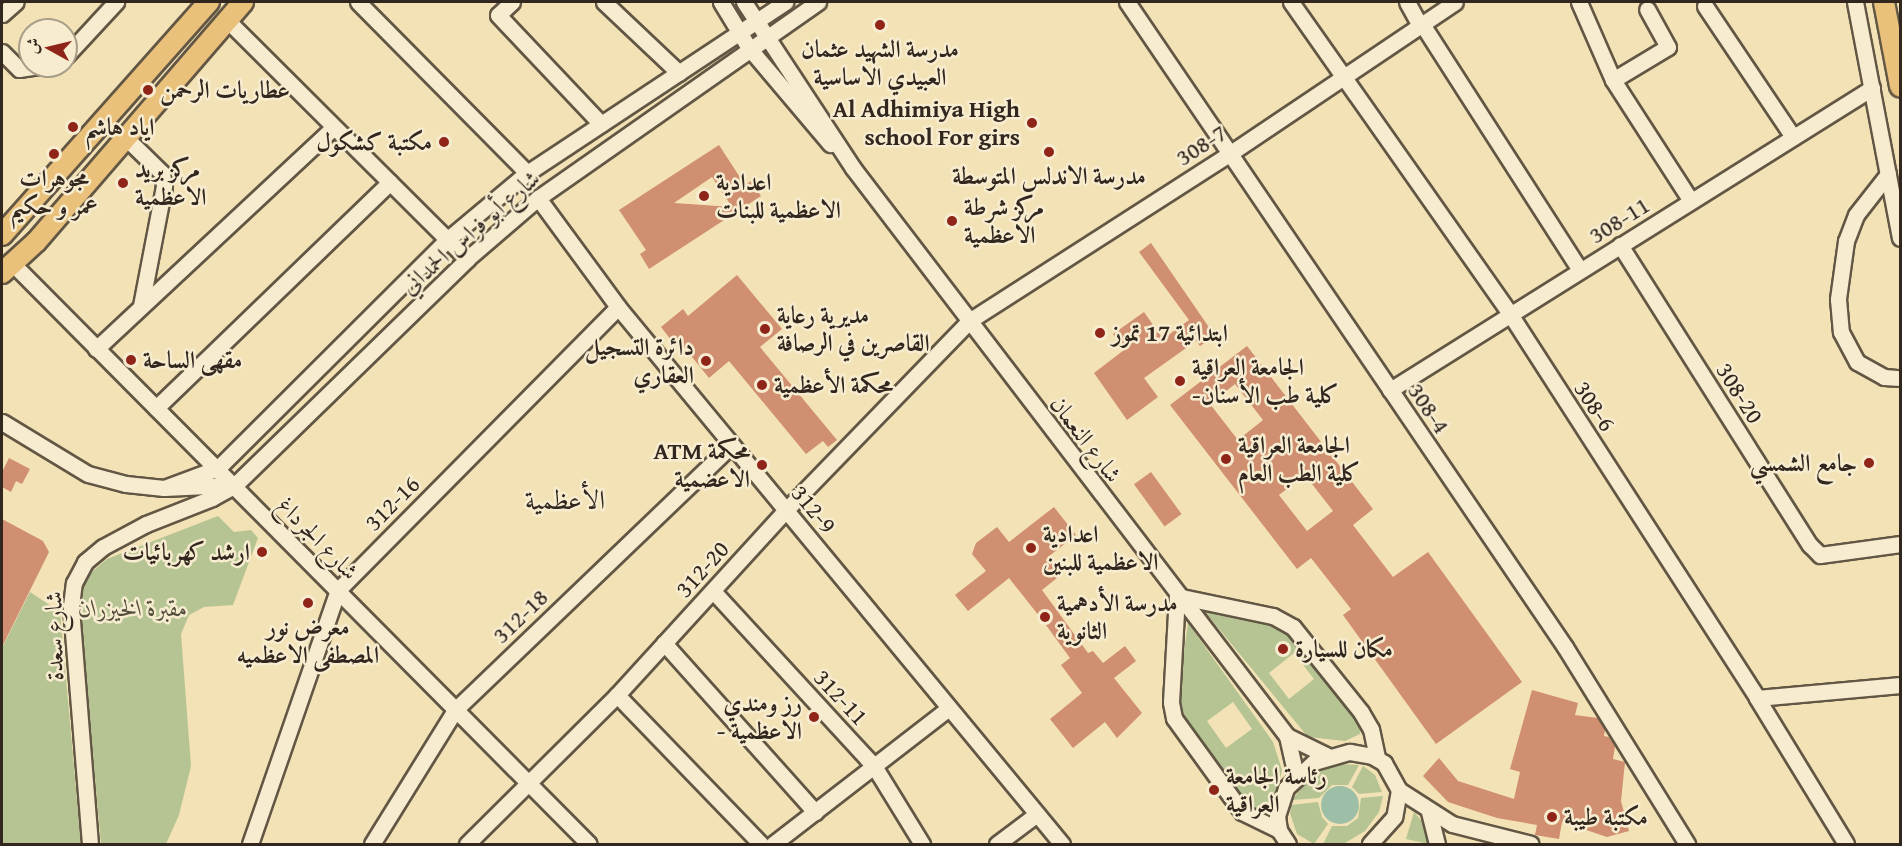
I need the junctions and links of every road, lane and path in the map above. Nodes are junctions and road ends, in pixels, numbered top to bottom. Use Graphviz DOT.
graph roads {
  1 [pos="16,2"];
  2 [pos="116,2"];
  3 [pos="208,2"];
  4 [pos="243,2"];
  5 [pos="358,2"];
  6 [pos="512,2"];
  7 [pos="604,2"];
  8 [pos="721,2"];
  9 [pos="744,2"];
  10 [pos="785,2"];
  11 [pos="818,2"];
  12 [pos="1127,2"];
  13 [pos="1291,2"];
  14 [pos="1407,2"];
  15 [pos="1455,2"];
  16 [pos="1579,2"];
  17 [pos="1856,2"];
  18 [pos="1884,2"];
  19 [pos="1705,6"];
  20 [pos="1647,9"];
  21 [pos="2,14"];
  22 [pos="227,20"];
  23 [pos="757,21"];
  24 [pos="1421,24"];
  25 [pos="738,33"];
  26 [pos="767,36"];
  27 [pos="78,43"];
  28 [pos="749,48"];
  29 [pos="2,52"];
  30 [pos="18,68"];
  31 [pos="679,73"];
  32 [pos="1341,77"];
  33 [pos="1613,80"];
  34 [pos="1900,86"];
  35 [pos="1872,88"];
  36 [pos="601,124"];
  37 [pos="334,127"];
  38 [pos="124,137"];
  39 [pos="1793,137"];
  40 [pos="1229,154"];
  41 [pos="853,168"];
  42 [pos="527,173"];
  43 [pos="1888,174"];
  44 [pos="390,182"];
  45 [pos="538,198"];
  46 [pos="1691,201"];
  47 [pos="2,235"];
  48 [pos="1900,238"];
  49 [pos="448,239"];
  50 [pos="1620,245"];
  51 [pos="467,259"];
  52 [pos="7,268"];
  53 [pos="1580,270"];
  54 [pos="141,306"];
  55 [pos="618,308"];
  56 [pos="1510,314"];
  57 [pos="969,321"];
  58 [pos="96,349"];
  59 [pos="1900,378"];
  60 [pos="1390,390"];
  61 [pos="156,408"];
  62 [pos="2,422"];
  63 [pos="731,445"];
  64 [pos="218,468"];
  65 [pos="234,485"];
  66 [pos="164,488"];
  67 [pos="786,510"];
  68 [pos="1900,544"];
  69 [pos="338,590"];
  70 [pos="713,591"];
  71 [pos="1177,596"];
  72 [pos="664,643"];
  73 [pos="1900,685"];
  74 [pos="617,695"];
  75 [pos="1757,698"];
  76 [pos="949,708"];
  77 [pos="455,710"];
  78 [pos="1287,736"];
  79 [pos="1328,756"];
  80 [pos="1377,758"];
  81 [pos="874,766"];
  82 [pos="1296,776"];
  83 [pos="529,784"];
  84 [pos="1399,790"];
  85 [pos="815,812"];
  86 [pos="1429,812"];
  87 [pos="1037,814"];
  88 [pos="1285,840"];
  89 [pos="1496,841"];
  90 [pos="90,844"];
  91 [pos="250,844"];
  92 [pos="372,844"];
  93 [pos="467,844"];
  94 [pos="589,844"];
  95 [pos="761,844"];
  96 [pos="773,844"];
  97 [pos="922,844"];
  98 [pos="997,844"];
  99 [pos="1062,844"];
  100 [pos="1370,844"];
  101 [pos="1437,844"];
  102 [pos="1531,844"];
  103 [pos="1687,844"];
  104 [pos="1846,844"];
  1 -- 21 [label="street"];
  2 -- 27 [label="street"];
  3 -- 47 [label="main road"];
  4 -- 22 [label="main road"];
  5 -- 42 [label="street"];
  6 -- 36 [label="street"];
  7 -- 31 [label="street"];
  8 -- 25 [label="street, شارع النعمان"];
  9 -- 23 [label="street, شارع النعمان"];
  10 -- 23 [label="street, شارع أبو فراس الحمداني"];
  11 -- 26 [label="street, شارع أبو فراس الحمداني"];
  12 -- 40 [label="street, 308-4"];
  13 -- 32 [label="street, 308-6"];
  14 -- 24 [label="street"];
  15 -- 24 [label="street, 308-7"];
  16 -- 33 [label="street"];
  17 -- 35 [label="street"];
  18 -- 34 [label="main road"];
  19 -- 39 [label="street"];
  20 -- 33 [label="street"];
  22 -- 37 [label="street"];
  22 -- 38 [label="main road"];
  23 -- 25 [label="street, شارع أبو فراس الحمداني"];
  23 -- 26 [label="street, شارع النعمان"];
  24 -- 32 [label="street, 308-7"];
  24 -- 53 [label="street"];
  25 -- 28 [label="street, شارع النعمان"];
  25 -- 31 [label="street, شارع أبو فراس الحمداني"];
  26 -- 28 [label="street, شارع أبو فراس الحمداني"];
  26 -- 41 [label="street, شارع النعمان"];
  28 -- 41 [label="street, شارع النعمان"];
  28 -- 45 [label="street, شارع أبو فراس الحمداني"];
  29 -- 30 [label="street"];
  31 -- 36 [label="street, شارع أبو فراس الحمداني"];
  32 -- 40 [label="street, 308-7"];
  32 -- 56 [label="street, 308-6"];
  33 -- 46 [label="street"];
  35 -- 39 [label="street, 308-11"];
  35 -- 43 [label="street"];
  36 -- 42 [label="street, شارع أبو فراس الحمداني"];
  37 -- 44 [label="street"];
  37 -- 54 [label="street"];
  38 -- 52 [label="main road"];
  38 -- 54 [label="street"];
  39 -- 46 [label="street, 308-11"];
  40 -- 57 [label="street, 308-7"];
  40 -- 60 [label="street, 308-4"];
  41 -- 57 [label="street, شارع النعمان"];
  42 -- 49 [label="street, شارع أبو فراس الحمداني"];
  43 -- 48 [label="street"];
  43 -- 59 [label="street"];
  44 -- 49 [label="street"];
  44 -- 61 [label="street"];
  45 -- 51 [label="street, شارع أبو فراس الحمداني"];
  45 -- 55 [label="street, 312-9"];
  46 -- 50 [label="street, 308-11"];
  49 -- 51 [label="street"];
  49 -- 64 [label="street, شارع أبو فراس الحمداني"];
  50 -- 53 [label="street, 308-11"];
  50 -- 68 [label="street, 308-20"];
  51 -- 65 [label="street, شارع أبو فراس الحمداني"];
  52 -- 58 [label="street, شارع الجرداغ"];
  53 -- 56 [label="street, 308-11"];
  54 -- 58 [label="street"];
  55 -- 63 [label="street, 312-9"];
  55 -- 69 [label="street, 312-16"];
  56 -- 60 [label="street, 308-11"];
  56 -- 75 [label="street, 308-6"];
  57 -- 67 [label="street, 312-20"];
  57 -- 71 [label="street, شارع النعمان"];
  58 -- 61 [label="street, شارع الجرداغ"];
  60 -- 103 [label="street, 308-4"];
  61 -- 64 [label="street, شارع الجرداغ"];
  62 -- 66 [label="street, شارع أبو فراس الحمداني"];
  63 -- 67 [label="street, 312-9"];
  63 -- 77 [label="street, 312-18"];
  64 -- 65 [label="street, شارع الجرداغ"];
  64 -- 66 [label="street, شارع أبو فراس الحمداني"];
  65 -- 66 [label="street, شارع أبو فراس الحمداني"];
  65 -- 69 [label="street, شارع الجرداغ"];
  65 -- 90 [label="street, شارع سعدة"];
  67 -- 70 [label="street, 312-20"];
  67 -- 76 [label="street, 312-9"];
  69 -- 77 [label="street, شارع الجرداغ"];
  69 -- 91 [label="street, 312-16"];
  70 -- 72 [label="street, 312-20"];
  70 -- 81 [label="street, 312-11"];
  71 -- 78 [label="street, شارع النعمان"];
  71 -- 80 [label="street"];
  71 -- 88 [label="street"];
  72 -- 74 [label="street, 312-20"];
  72 -- 85 [label="street"];
  73 -- 75 [label="street"];
  74 -- 83 [label="street, 312-20"];
  74 -- 95 [label="street"];
  75 -- 104 [label="street, 308-6"];
  76 -- 81 [label="street"];
  76 -- 87 [label="street, 312-9"];
  77 -- 83 [label="street, شارع الجرداغ"];
  77 -- 92 [label="street, 312-18"];
  78 -- 79 [label="street, شارع النعمان"];
  78 -- 82 [label="street, شارع النعمان"];
  79 -- 80 [label="street"];
  79 -- 82 [label="street"];
  80 -- 84 [label="street"];
  81 -- 85 [label="street"];
  81 -- 97 [label="street, 312-11"];
  82 -- 88 [label="street"];
  83 -- 93 [label="street, 312-20"];
  83 -- 94 [label="street, شارع الجرداغ"];
  84 -- 86 [label="street"];
  84 -- 100 [label="street"];
  85 -- 96 [label="street"];
  86 -- 89 [label="street"];
  86 -- 101 [label="street"];
  87 -- 98 [label="street"];
  87 -- 99 [label="street, 312-9"];
  89 -- 102 [label="street"];
}
